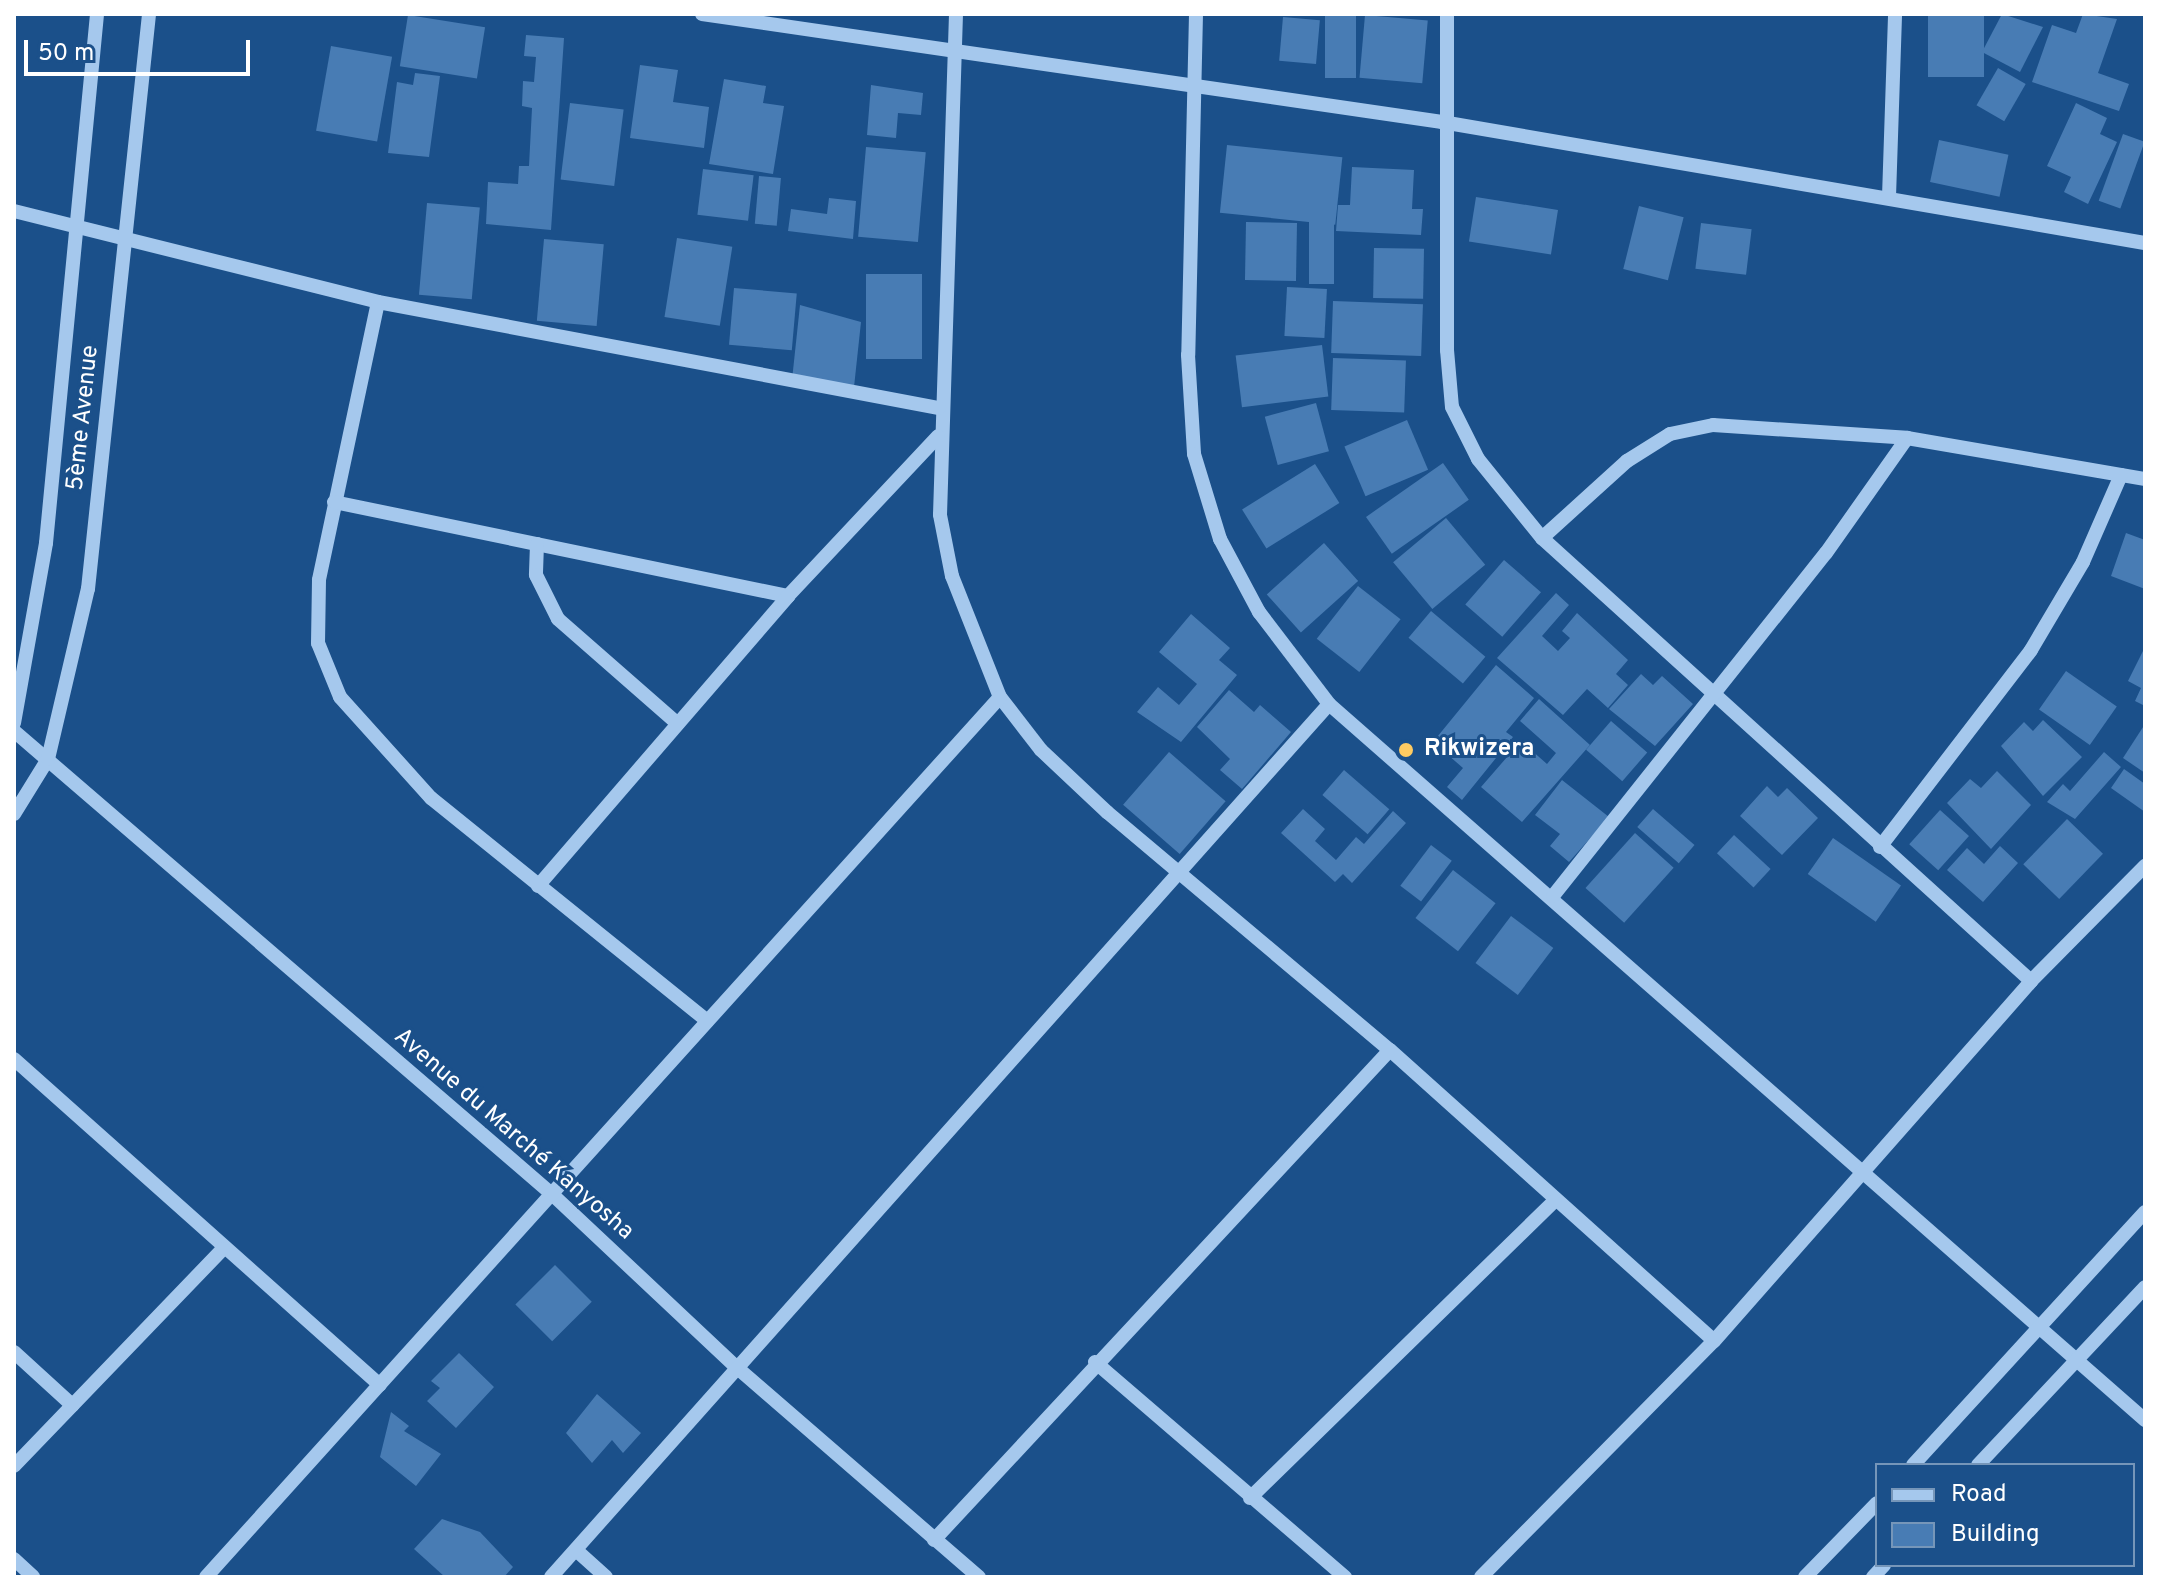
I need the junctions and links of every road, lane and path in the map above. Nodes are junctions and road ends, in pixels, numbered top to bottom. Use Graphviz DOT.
graph roads {
  1 [pos="97,14"];
  2 [pos="149,14"];
  3 [pos="702,14"];
  4 [pos="956,14"];
  5 [pos="1196,14"];
  6 [pos="1447,14"];
  7 [pos="1895,14"];
  8 [pos="955,54"];
  9 [pos="1194,86"];
  10 [pos="1442,122"];
  11 [pos="1889,197"];
  12 [pos="14,211"];
  13 [pos="74,227"];
  14 [pos="125,235"];
  15 [pos="2145,243"];
  16 [pos="378,302"];
  17 [pos="939,408"];
  18 [pos="938,436"];
  19 [pos="1907,438"];
  20 [pos="2121,475"];
  21 [pos="2145,479"];
  22 [pos="334,502"];
  23 [pos="1542,538"];
  24 [pos="537,544"];
  25 [pos="788,596"];
  26 [pos="1713,687"];
  27 [pos="1000,697"];
  28 [pos="1329,704"];
  29 [pos="14,723"];
  30 [pos="678,724"];
  31 [pos="14,731"];
  32 [pos="48,759"];
  33 [pos="14,814"];
  34 [pos="1880,847"];
  35 [pos="2145,866"];
  36 [pos="1180,873"];
  37 [pos="538,886"];
  38 [pos="1553,896"];
  39 [pos="2031,981"];
  40 [pos="707,1021"];
  41 [pos="1390,1050"];
  42 [pos="14,1059"];
  43 [pos="1867,1169"];
  44 [pos="554,1196"];
  45 [pos="1554,1201"];
  46 [pos="2145,1212"];
  47 [pos="223,1249"];
  48 [pos="2145,1287"];
  49 [pos="2044,1327"];
  50 [pos="1714,1341"];
  51 [pos="14,1352"];
  52 [pos="2077,1358"];
  53 [pos="1095,1362"];
  54 [pos="734,1365"];
  55 [pos="380,1385"];
  56 [pos="72,1405"];
  57 [pos="2145,1420"];
  58 [pos="1915,1463"];
  59 [pos="1980,1463"];
  60 [pos="14,1466"];
  61 [pos="1250,1498"];
  62 [pos="1875,1505"];
  63 [pos="934,1540"];
  64 [pos="576,1550"];
  65 [pos="14,1559"];
  66 [pos="33,1577"];
  67 [pos="206,1577"];
  68 [pos="551,1577"];
  69 [pos="606,1577"];
  70 [pos="979,1577"];
  71 [pos="1345,1577"];
  72 [pos="1481,1577"];
  73 [pos="1805,1577"];
  1 -- 13 [label="street, 5ème Avenue"];
  2 -- 14 [label="street, 5ème Avenue"];
  3 -- 8 [label="street"];
  4 -- 8 [label="street"];
  5 -- 9 [label="street"];
  6 -- 10 [label="street"];
  7 -- 11 [label="street"];
  8 -- 9 [label="street"];
  8 -- 17 [label="street"];
  9 -- 10 [label="street"];
  9 -- 28 [label="street"];
  10 -- 11 [label="street"];
  10 -- 23 [label="street"];
  11 -- 15 [label="street"];
  12 -- 13 [label="street"];
  13 -- 14 [label="street"];
  13 -- 29 [label="street, 5ème Avenue"];
  14 -- 16 [label="street"];
  14 -- 32 [label="street, 5ème Avenue"];
  16 -- 17 [label="street"];
  16 -- 22 [label="street"];
  17 -- 18 [label="street"];
  18 -- 25 [label="street"];
  18 -- 27 [label="street"];
  19 -- 20 [label="street"];
  19 -- 23 [label="street"];
  19 -- 26 [label="street"];
  20 -- 21 [label="street"];
  20 -- 34 [label="street"];
  22 -- 24 [label="street"];
  22 -- 37 [label="street"];
  23 -- 26 [label="street"];
  24 -- 25 [label="street"];
  24 -- 30 [label="street"];
  25 -- 30 [label="street"];
  26 -- 34 [label="street"];
  26 -- 38 [label="street"];
  27 -- 36 [label="street"];
  27 -- 40 [label="street"];
  28 -- 36 [label="street"];
  28 -- 38 [label="street"];
  30 -- 37 [label="street"];
  31 -- 32 [label="street, Avenue du Marché Kanyosha"];
  32 -- 33 [label="street, 5ème Avenue"];
  32 -- 44 [label="street, Avenue du Marché Kanyosha"];
  34 -- 39 [label="street"];
  35 -- 39 [label="street"];
  36 -- 41 [label="street"];
  36 -- 54 [label="street"];
  37 -- 40 [label="street"];
  38 -- 43 [label="street"];
  39 -- 43 [label="street"];
  40 -- 44 [label="street"];
  41 -- 45 [label="street"];
  41 -- 53 [label="street"];
  42 -- 47 [label="street"];
  43 -- 49 [label="street"];
  43 -- 50 [label="street"];
  44 -- 54 [label="street, Avenue du Marché Kanyosha"];
  44 -- 55 [label="street"];
  45 -- 50 [label="street"];
  45 -- 61 [label="street"];
  46 -- 49 [label="street"];
  47 -- 55 [label="street"];
  47 -- 56 [label="street"];
  48 -- 52 [label="street"];
  49 -- 52 [label="street"];
  49 -- 58 [label="street"];
  50 -- 72 [label="street"];
  51 -- 56 [label="street"];
  52 -- 57 [label="street"];
  52 -- 59 [label="street"];
  53 -- 61 [label="street"];
  53 -- 63 [label="street"];
  54 -- 63 [label="street, Avenue du Marché Kanyosha"];
  54 -- 64 [label="street"];
  55 -- 67 [label="street"];
  56 -- 60 [label="street"];
  61 -- 71 [label="street"];
  62 -- 73 [label="street"];
  63 -- 70 [label="street, Avenue du Marché Kanyosha"];
  64 -- 68 [label="street"];
  64 -- 69 [label="street"];
  65 -- 66 [label="street"];
}
